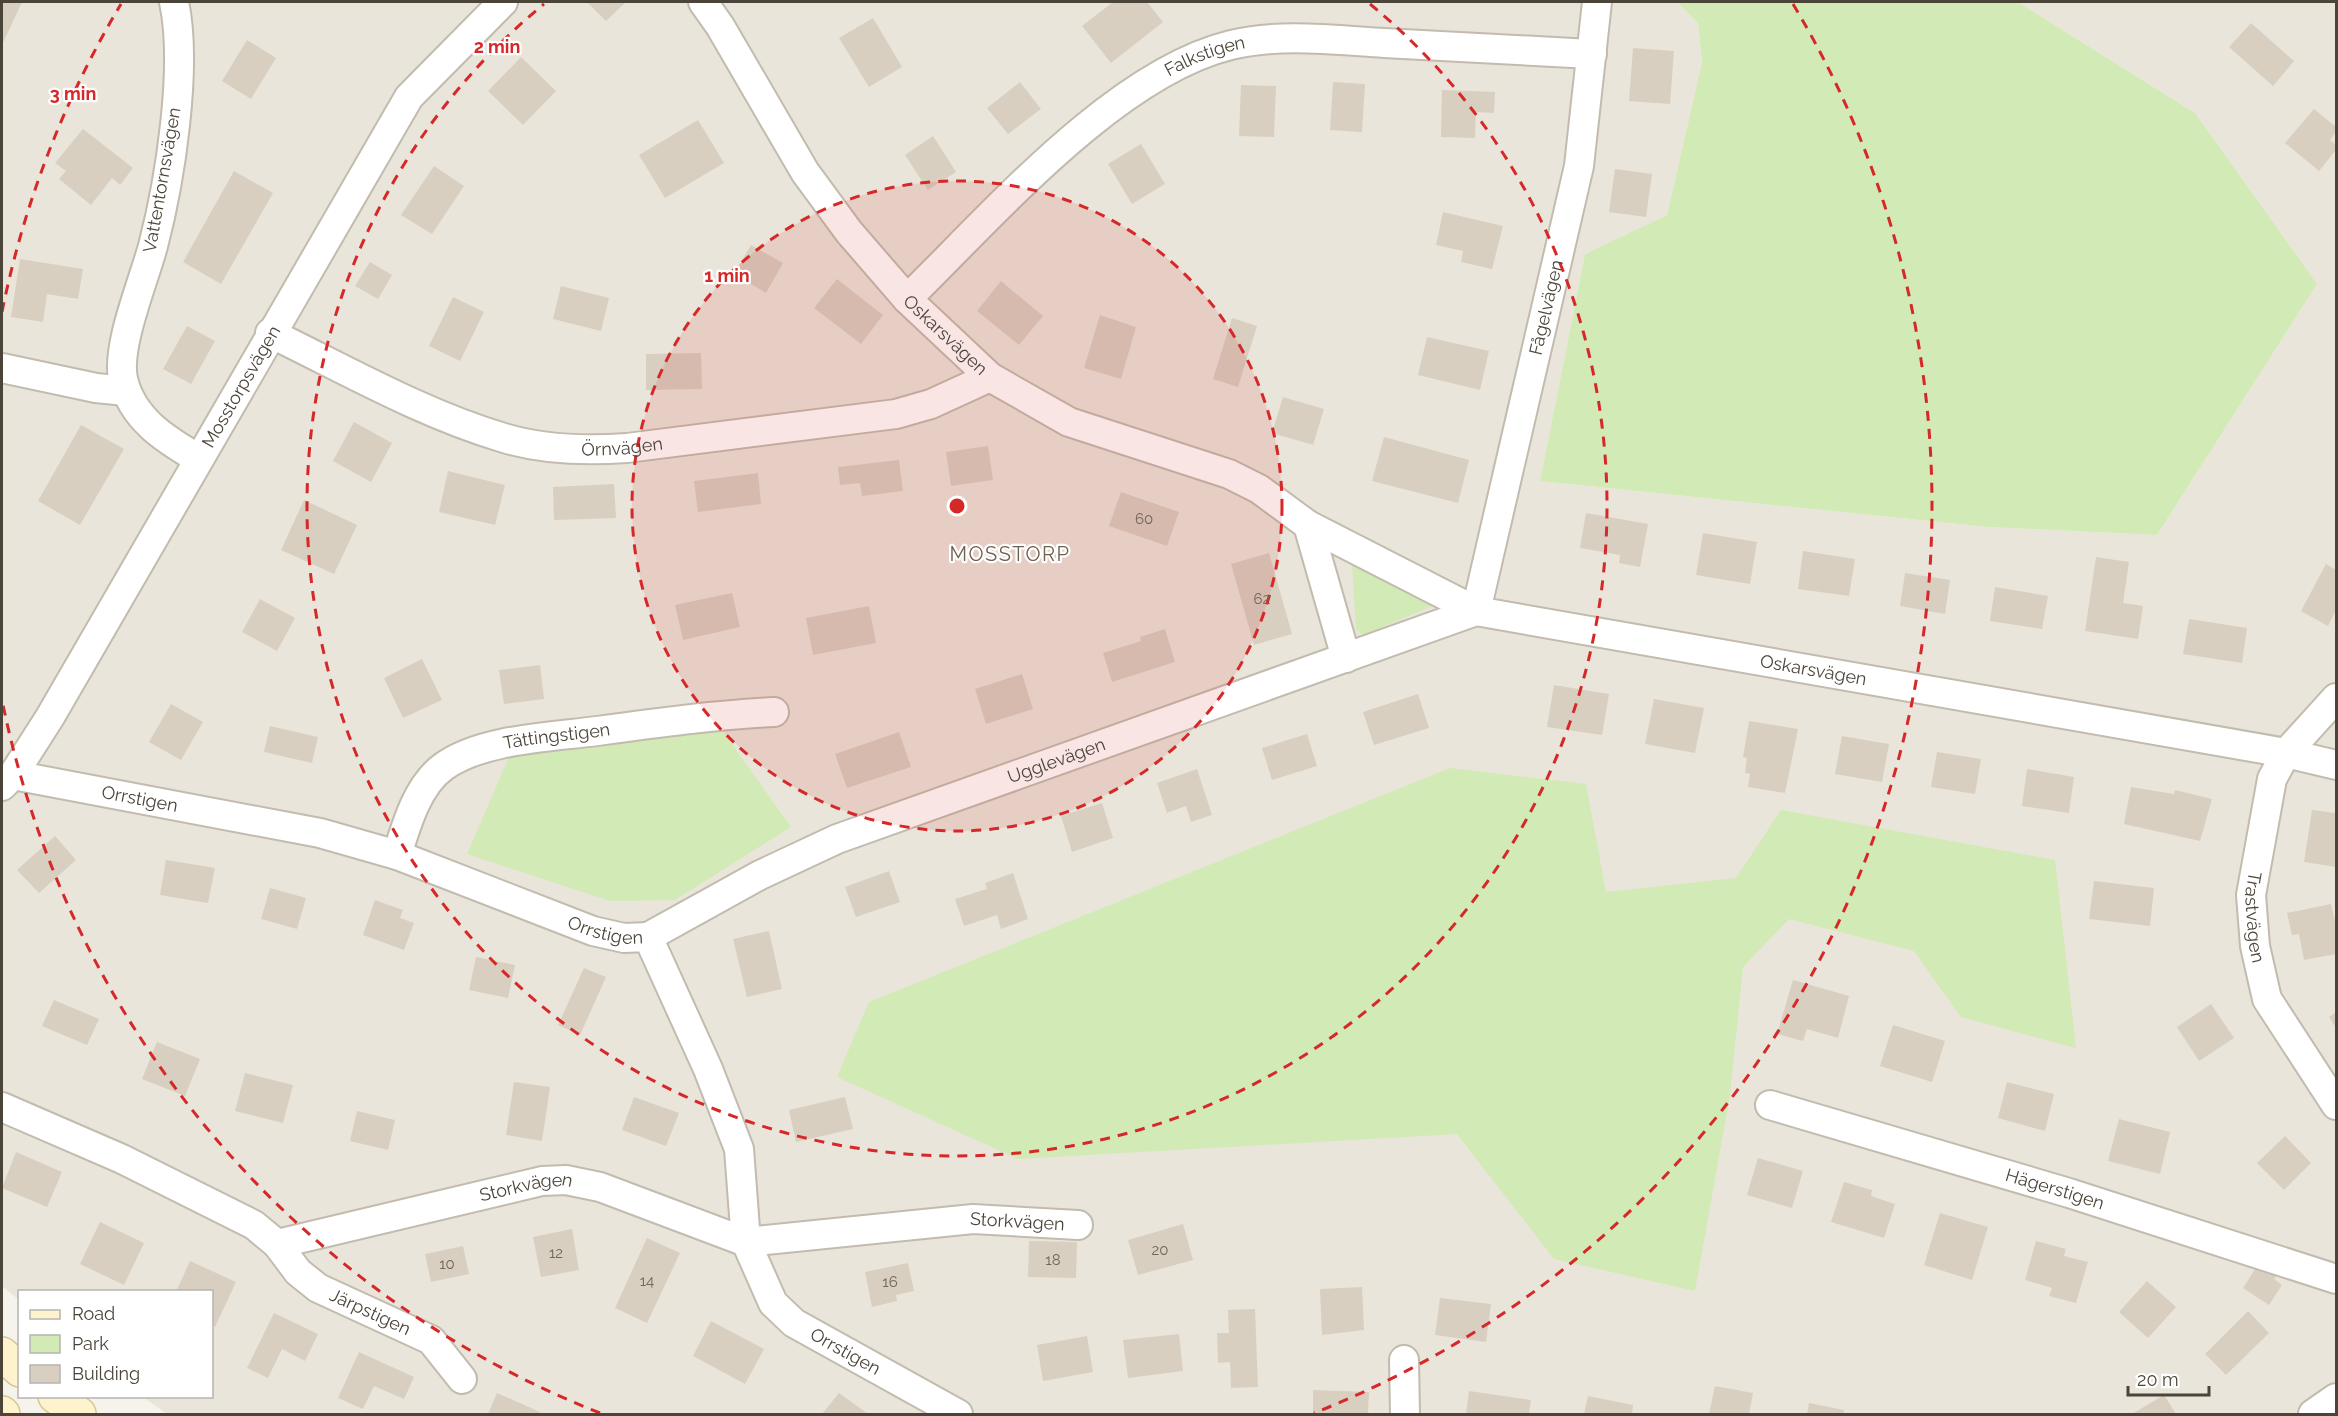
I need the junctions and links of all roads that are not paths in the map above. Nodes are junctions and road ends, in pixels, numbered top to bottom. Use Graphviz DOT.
graph roads {
  1 [pos="174,2"];
  2 [pos="502,2"];
  3 [pos="703,2"];
  4 [pos="1597,2"];
  5 [pos="1592,54"];
  6 [pos="907,300"];
  7 [pos="270,333"];
  8 [pos="2,368"];
  9 [pos="990,377"];
  10 [pos="126,391"];
  11 [pos="199,459"];
  12 [pos="1308,525"];
  13 [pos="1476,611"];
  14 [pos="1346,658"];
  15 [pos="2337,698"];
  16 [pos="774,712"];
  17 [pos="2286,753"];
  18 [pos="2337,765"];
  19 [pos="7,781"];
  20 [pos="397,855"];
  21 [pos="648,937"];
  22 [pos="1770,1105"];
  23 [pos="2337,1105"];
  24 [pos="2,1107"];
  25 [pos="1078,1225"];
  26 [pos="746,1242"];
  27 [pos="277,1244"];
  28 [pos="2337,1279"];
  29 [pos="2,1354"];
  30 [pos="1404,1360"];
  31 [pos="18,1368"];
  32 [pos="462,1379"];
  33 [pos="58,1398"];
  34 [pos="2337,1398"];
  35 [pos="79,1414"];
  36 [pos="958,1414"];
  37 [pos="1406,1414"];
  38 [pos="2313,1414"];
  1 -- 10 [label="street, Vattentornsvägen"];
  2 -- 7 [label="street, Mosstorpsvägen"];
  3 -- 6 [label="street, Oskarsvägen"];
  4 -- 5 [label="street, Fågelvägen"];
  5 -- 6 [label="street, Falkstigen"];
  5 -- 13 [label="street, Fågelvägen"];
  6 -- 9 [label="street, Oskarsvägen"];
  7 -- 9 [label="street, Örnvägen"];
  7 -- 11 [label="street, Mosstorpsvägen"];
  8 -- 10 [label="street"];
  9 -- 12 [label="street, Oskarsvägen"];
  10 -- 11 [label="street, Vattentornsvägen"];
  11 -- 19 [label="street, Mosstorpsvägen"];
  12 -- 13 [label="street, Oskarsvägen"];
  12 -- 14 [label="street"];
  13 -- 14 [label="street, Ugglevägen"];
  13 -- 17 [label="street, Oskarsvägen"];
  14 -- 21 [label="street, Ugglevägen"];
  15 -- 17 [label="street, Trastvägen"];
  16 -- 20 [label="street, Tättingstigen"];
  17 -- 18 [label="street, Oskarsvägen"];
  17 -- 23 [label="street, Trastvägen"];
  19 -- 20 [label="street, Orrstigen"];
  20 -- 21 [label="street, Orrstigen"];
  21 -- 26 [label="street, Orrstigen"];
  22 -- 28 [label="street, Hägerstigen"];
  24 -- 27 [label="street"];
  25 -- 26 [label="street, Storkvägen"];
  26 -- 27 [label="street, Storkvägen"];
  26 -- 36 [label="street, Orrstigen"];
  27 -- 32 [label="street, Järpstigen"];
  29 -- 31 [label="main road"];
  30 -- 37 [label="street"];
  33 -- 35 [label="main road"];
  34 -- 38 [label="street"];
}
